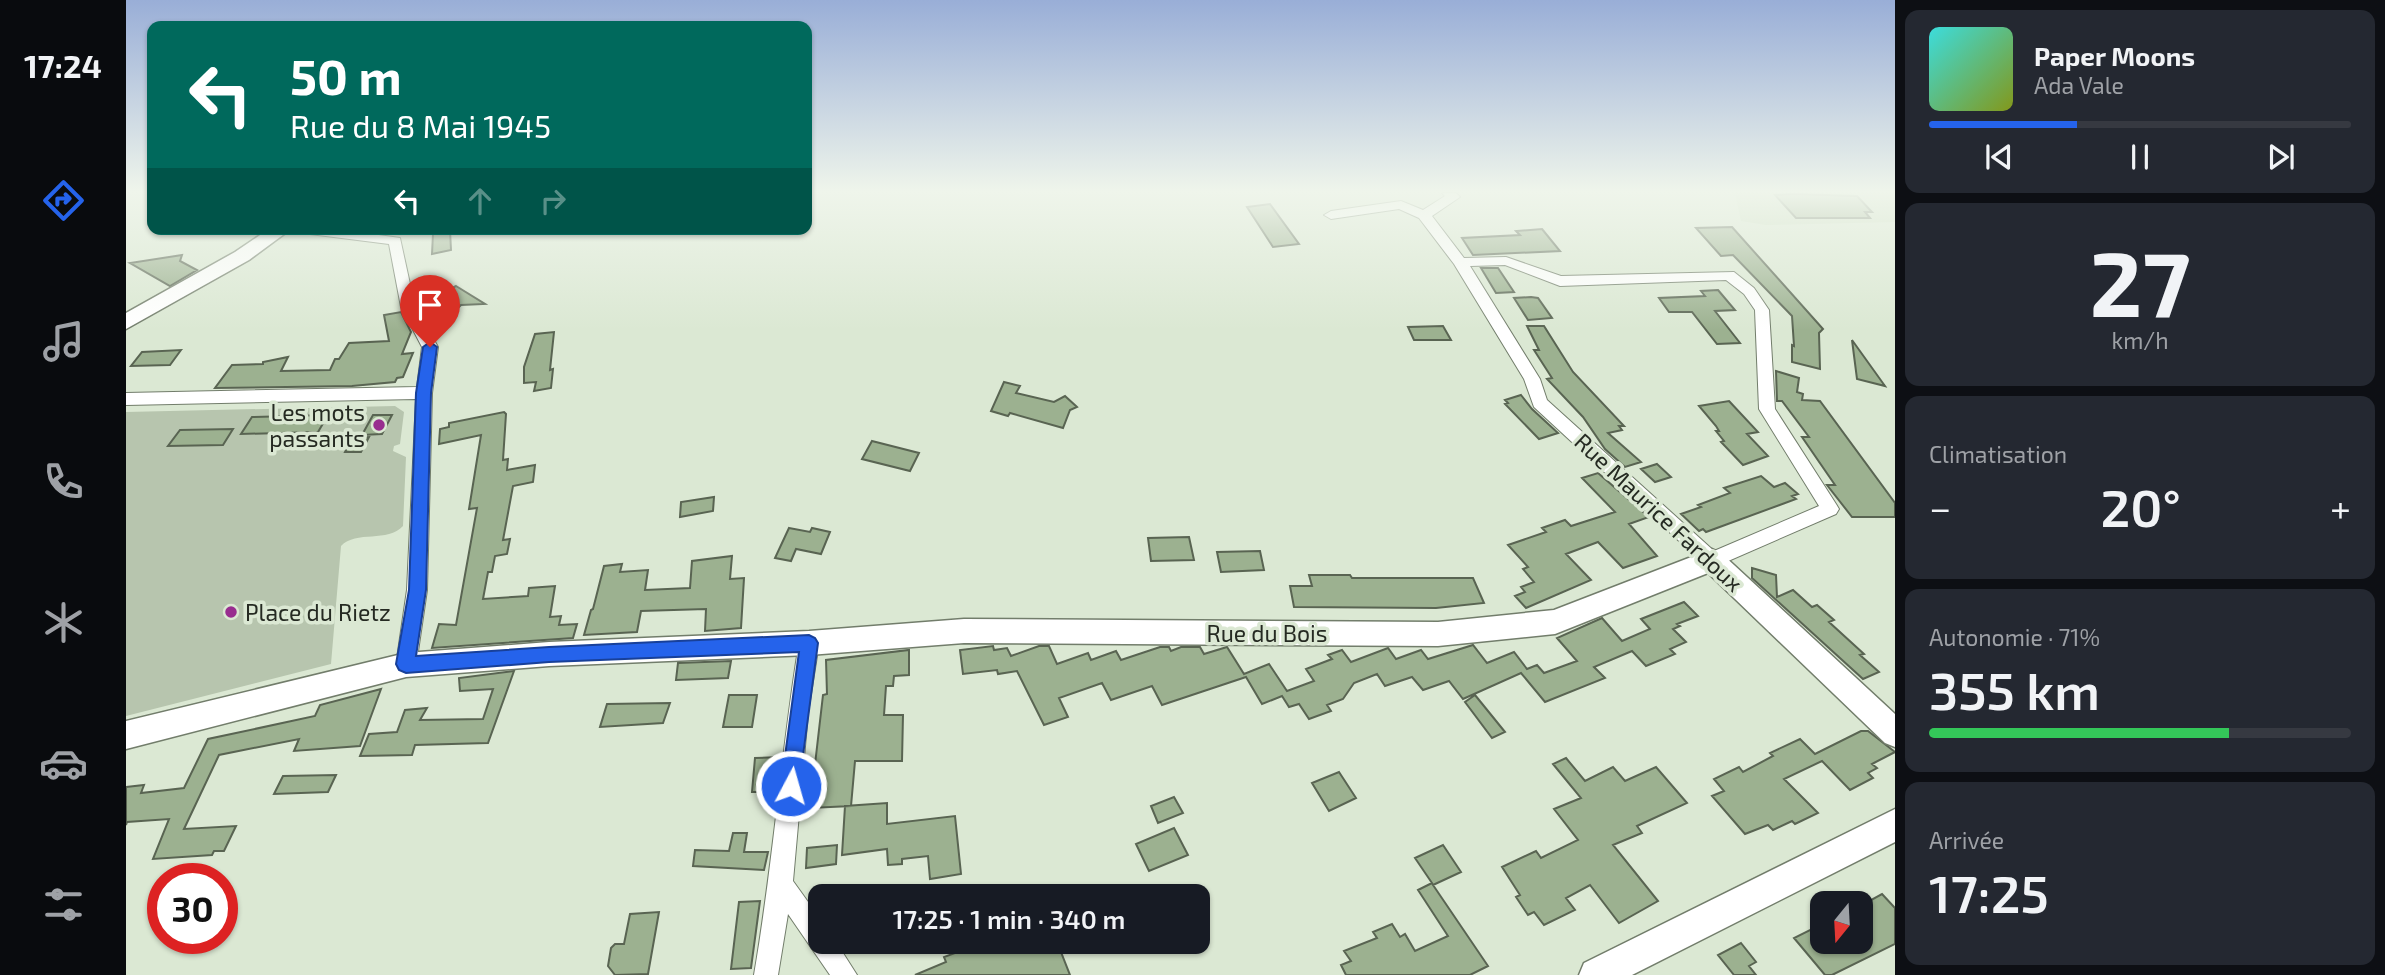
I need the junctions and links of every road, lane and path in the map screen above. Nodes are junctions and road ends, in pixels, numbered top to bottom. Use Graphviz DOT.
graph roads {
  1 [pos="268,238"];
  2 [pos="376,238"];
  3 [pos="1442,238"];
  4 [pos="1460,262"];
  5 [pos="126,322"];
  6 [pos="424,393"];
  7 [pos="126,399"];
  8 [pos="1712,560"];
  9 [pos="809,643"];
  10 [pos="406,664"];
  11 [pos="1895,733"];
  12 [pos="126,735"];
  13 [pos="1895,825"];
  14 [pos="781,884"];
  15 [pos="808,922"];
  16 [pos="830,954"];
  17 [pos="766,975"];
  18 [pos="845,975"];
  19 [pos="1596,975"];
  1 -- 5 [label="street"];
  2 -- 6 [label="street"];
  3 -- 4 [label="street, Rue Maurice Fardoux"];
  4 -- 8 [label="street, Rue Maurice Fardoux"];
  4 -- 8 [label="street"];
  6 -- 7 [label="street"];
  6 -- 10 [label="street"];
  8 -- 9 [label="street, Rue du Bois"];
  8 -- 11 [label="street, Rue Maurice Fardoux"];
  9 -- 10 [label="street, Rue du Bois"];
  9 -- 14 [label="street"];
  10 -- 12 [label="street"];
  13 -- 19 [label="street"];
  14 -- 15 [label="street"];
  14 -- 17 [label="street"];
  16 -- 18 [label="street"];
}
